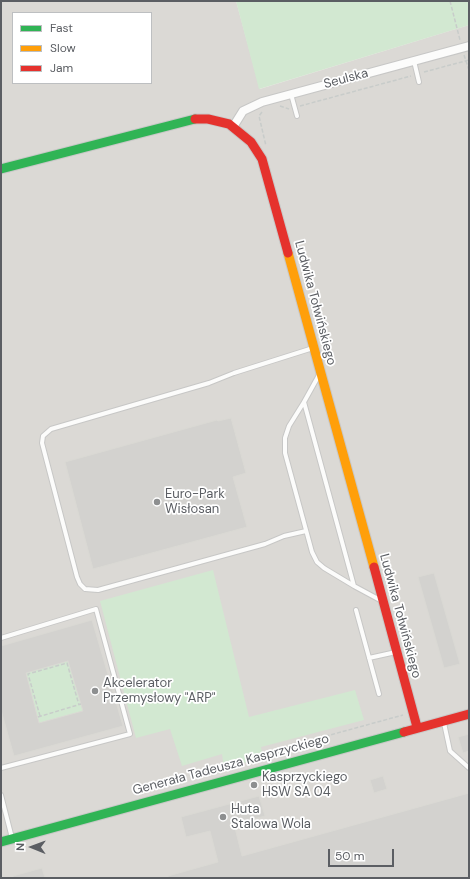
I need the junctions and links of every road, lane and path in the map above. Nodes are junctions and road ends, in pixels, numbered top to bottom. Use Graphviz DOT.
graph roads {
  1 [pos="450,1"];
  2 [pos="466,46"];
  3 [pos="414,60"];
  4 [pos="469,60"];
  5 [pos="466,61"];
  6 [pos="469,70"];
  7 [pos="417,74"];
  8 [pos="419,82"];
  9 [pos="290,94"];
  10 [pos="275,107"];
  11 [pos="294,108"];
  12 [pos="265,110"];
  13 [pos="297,116"];
  14 [pos="233,127"];
  15 [pos="258,152"];
  16 [pos="1,169"];
  17 [pos="314,348"];
  18 [pos="320,374"];
  19 [pos="304,402"];
  20 [pos="306,531"];
  21 [pos="354,586"];
  22 [pos="382,602"];
  23 [pos="356,610"];
  24 [pos="1,638"];
  25 [pos="396,652"];
  26 [pos="369,658"];
  27 [pos="379,694"];
  28 [pos="80,705"];
  29 [pos="469,714"];
  30 [pos="444,720"];
  31 [pos="417,728"];
  32 [pos="1,768"];
  33 [pos="469,768"];
  34 [pos="1,795"];
  35 [pos="12,839"];
  36 [pos="1,842"];
  1 -- 2 [label="path"];
  2 -- 3 [label="street, Seulska"];
  2 -- 5 [label="path"];
  3 -- 7 [label="lane"];
  3 -- 9 [label="street, Seulska"];
  4 -- 5 [label="path"];
  5 -- 6 [label="path"];
  5 -- 7 [label="path"];
  7 -- 8 [label="lane"];
  7 -- 11 [label="path"];
  9 -- 11 [label="lane"];
  9 -- 14 [label="street, Seulska"];
  10 -- 11 [label="path"];
  11 -- 13 [label="lane"];
  12 -- 15 [label="path"];
  14 -- 15 [label="street, Ludwika Tołwińskiego"];
  14 -- 16 [label="street, Ludwika Tołwińskiego"];
  15 -- 17 [label="street, Ludwika Tołwińskiego"];
  17 -- 18 [label="street, Ludwika Tołwińskiego"];
  17 -- 20 [label="lane"];
  18 -- 19 [label="lane"];
  18 -- 22 [label="street, Ludwika Tołwińskiego"];
  19 -- 20 [label="lane"];
  19 -- 21 [label="lane"];
  20 -- 21 [label="lane"];
  21 -- 22 [label="lane"];
  22 -- 25 [label="street, Ludwika Tołwińskiego"];
  23 -- 26 [label="lane"];
  24 -- 32 [label="lane"];
  25 -- 26 [label="lane"];
  25 -- 31 [label="street, Ludwika Tołwińskiego"];
  26 -- 27 [label="lane"];
  28 -- 28 [label="path"];
  29 -- 30 [label="street, Generała Tadeusza Kasprzyckiego"];
  30 -- 31 [label="street, Generała Tadeusza Kasprzyckiego"];
  30 -- 33 [label="lane"];
  31 -- 35 [label="street, Generała Tadeusza Kasprzyckiego"];
  34 -- 35 [label="lane"];
  35 -- 36 [label="street, Generała Tadeusza Kasprzyckiego"];
}
